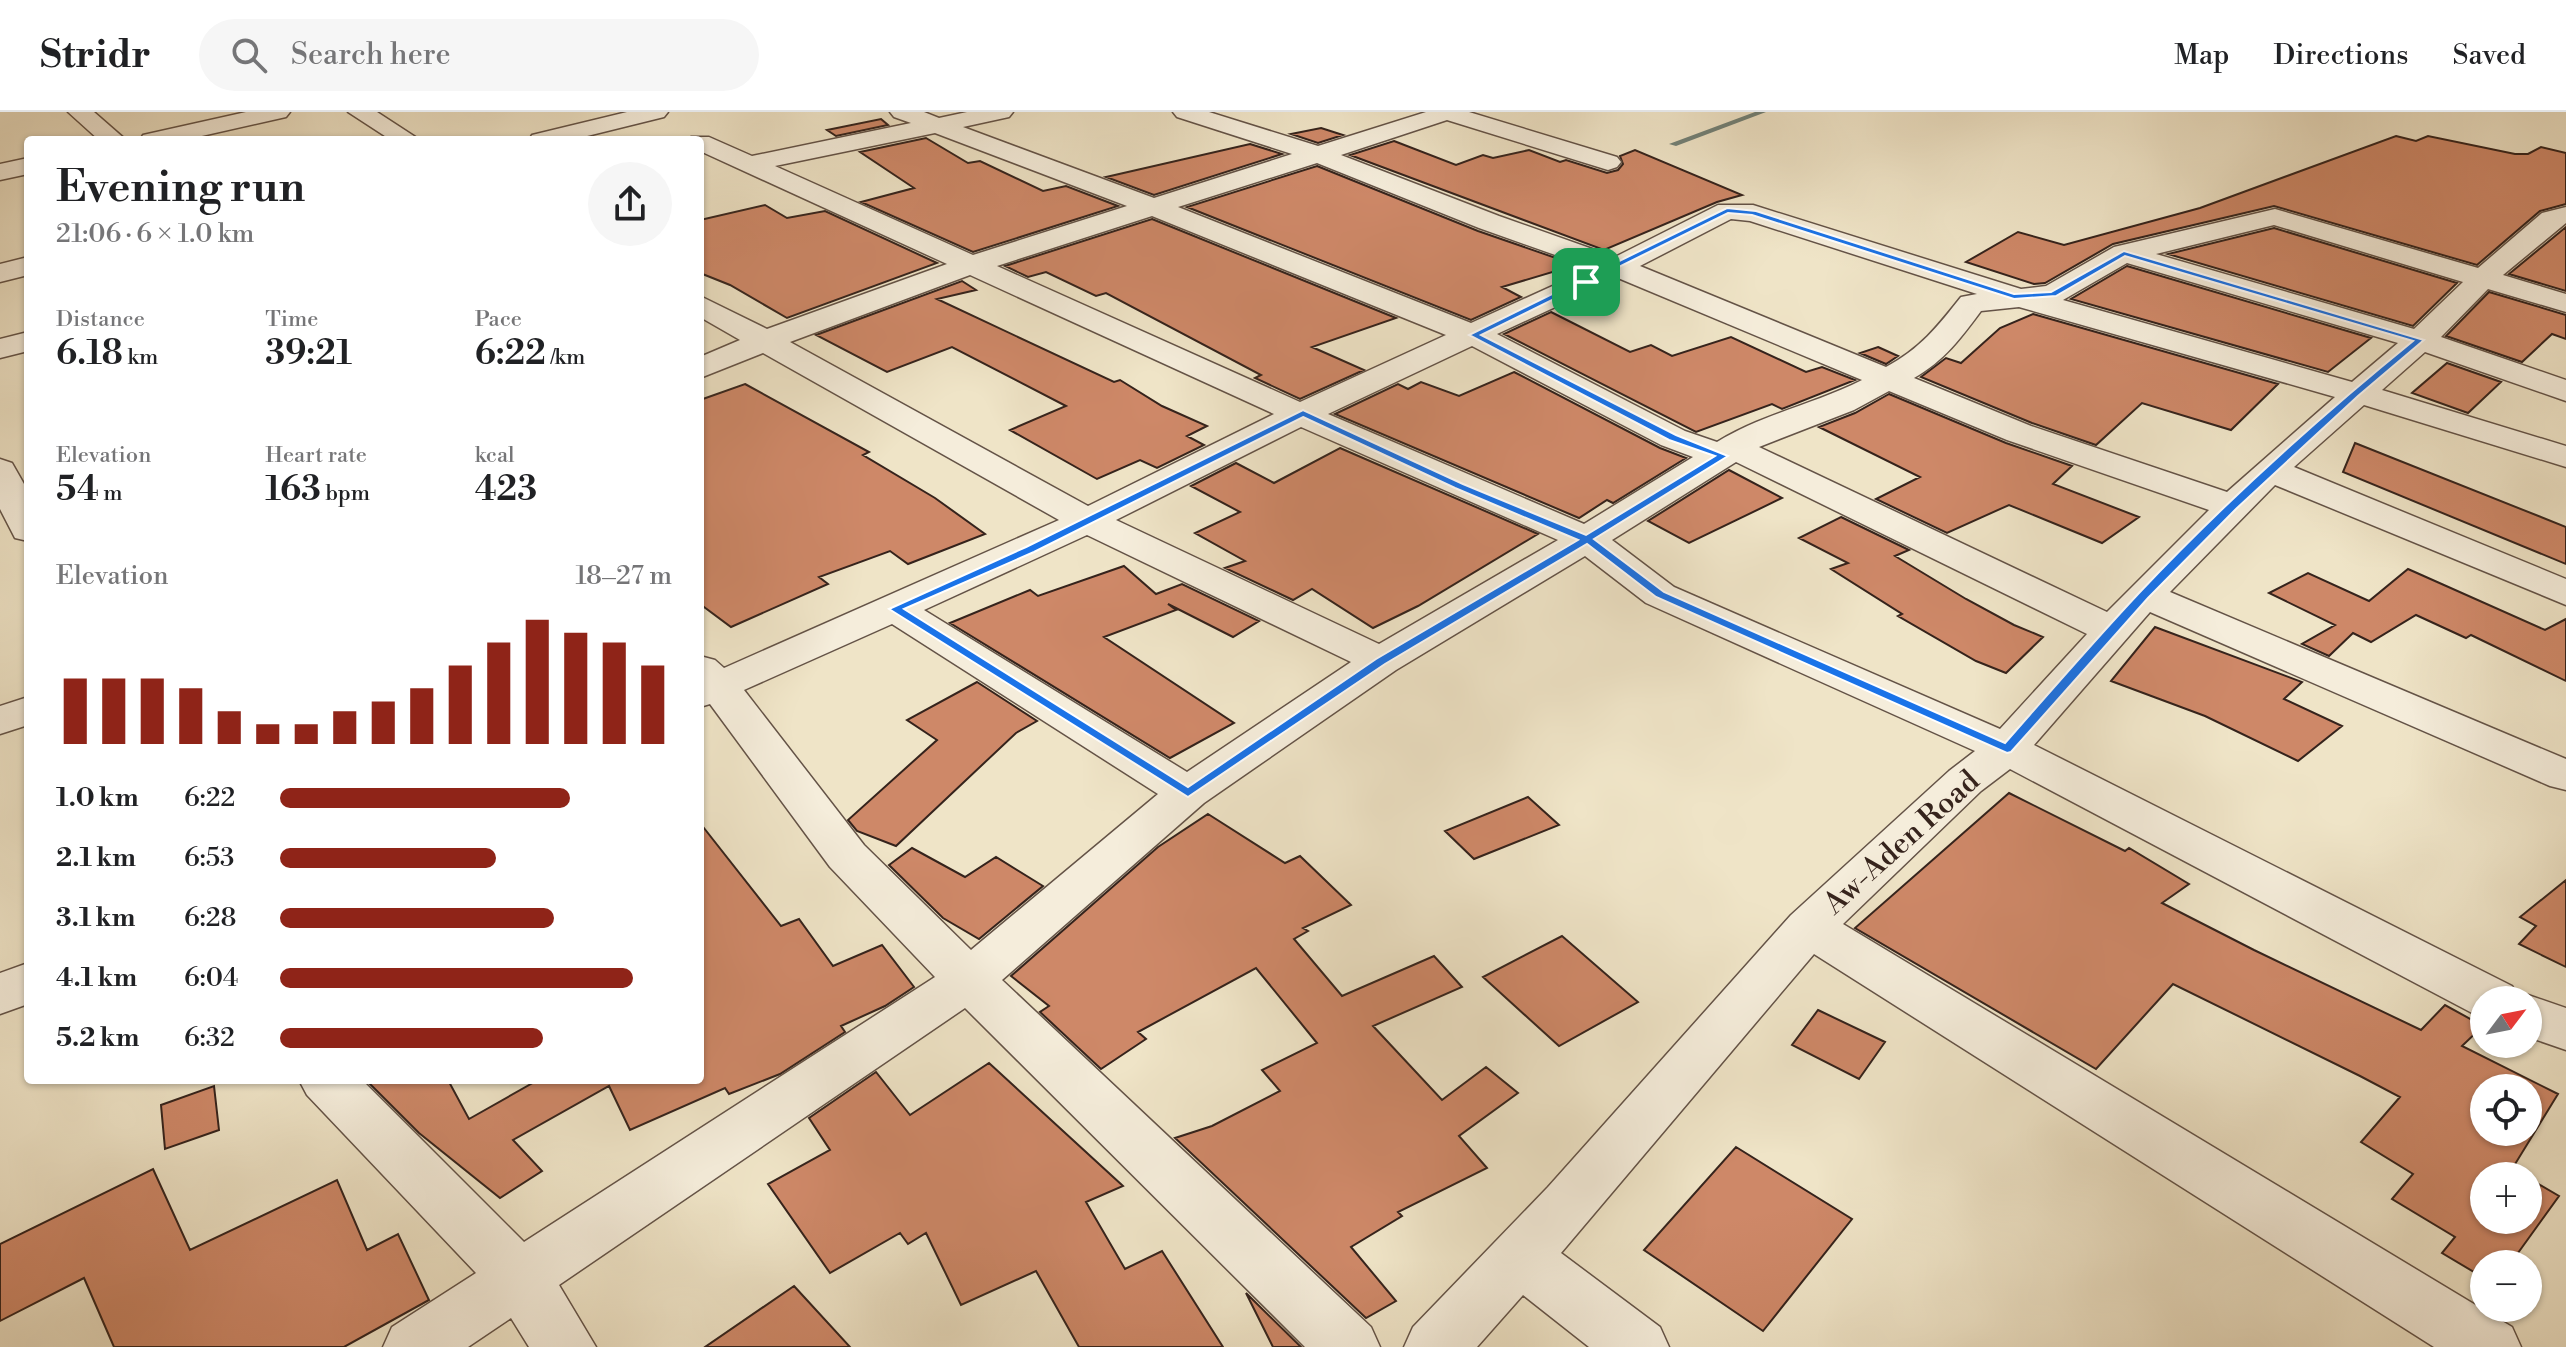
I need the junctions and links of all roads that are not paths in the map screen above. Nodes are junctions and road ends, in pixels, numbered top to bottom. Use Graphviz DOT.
graph roads {
  1 [pos="80,112"];
  2 [pos="278,112"];
  3 [pos="360,112"];
  4 [pos="902,112"];
  5 [pos="1001,112"];
  6 [pos="1185,112"];
  7 [pos="1447,112"];
  8 [pos="667,126"];
  9 [pos="937,126"];
  10 [pos="109,136"];
  11 [pos="170,136"];
  12 [pos="401,136"];
  13 [pos="577,136"];
  14 [pos="689,136"];
  15 [pos="704,143"];
  16 [pos="1320,155"];
  17 [pos="1608,162"];
  18 [pos="751,164"];
  19 [pos="24,167"];
  20 [pos="0,172"];
  21 [pos="713,173"];
  22 [pos="1156,208"];
  23 [pos="2550,225"];
  24 [pos="2124,253"];
  25 [pos="974,264"];
  26 [pos="24,267"];
  27 [pos="1617,267"];
  28 [pos="0,273"];
  29 [pos="2484,277"];
  30 [pos="2014,296"];
  31 [pos="2566,303"];
  32 [pos="704,307"];
  33 [pos="1474,335"];
  34 [pos="2420,340"];
  35 [pos="764,341"];
  36 [pos="24,342"];
  37 [pos="0,349"];
  38 [pos="704,366"];
  39 [pos="1884,380"];
  40 [pos="2566,391"];
  41 [pos="2354,394"];
  42 [pos="1303,413"];
  43 [pos="1728,452"];
  44 [pos="2566,457"];
  45 [pos="0,470"];
  46 [pos="2270,470"];
  47 [pos="2232,506"];
  48 [pos="24,521"];
  49 [pos="1088,521"];
  50 [pos="1587,539"];
  51 [pos="24,544"];
  52 [pos="0,551"];
  53 [pos="2566,593"];
  54 [pos="2144,595"];
  55 [pos="895,609"];
  56 [pos="2112,630"];
  57 [pos="1381,661"];
  58 [pos="706,683"];
  59 [pos="24,712"];
  60 [pos="0,721"];
  61 [pos="2007,749"];
  62 [pos="2566,776"];
  63 [pos="1188,793"];
  64 [pos="1809,927"];
  65 [pos="969,980"];
  66 [pos="24,984"];
  67 [pos="2470,988"];
  68 [pos="0,995"];
  69 [pos="2542,1021"];
  70 [pos="2566,1030"];
  71 [pos="331,1084"];
  72 [pos="1520,1257"];
  73 [pos="521,1279"];
  74 [pos="415,1347"];
  75 [pos="564,1347"];
  76 [pos="1348,1347"];
  77 [pos="1436,1347"];
  78 [pos="1637,1347"];
  79 [pos="2489,1347"];
  1 -- 10 [label="street"];
  2 -- 11 [label="street"];
  3 -- 12 [label="street"];
  4 -- 9 [label="street"];
  5 -- 9 [label="street"];
  6 -- 16 [label="street"];
  7 -- 16 [label="street"];
  7 -- 17 [label="street"];
  8 -- 13 [label="street"];
  8 -- 14 [label="street"];
  9 -- 18 [label="street"];
  9 -- 22 [label="street"];
  15 -- 18 [label="street"];
  16 -- 22 [label="street"];
  16 -- 27 [label="street"];
  18 -- 21 [label="street"];
  18 -- 25 [label="street"];
  19 -- 20 [label="street"];
  22 -- 25 [label="street"];
  22 -- 33 [label="street"];
  23 -- 29 [label="street, Aw-Aden Road"];
  24 -- 29 [label="street"];
  24 -- 30 [label="street"];
  24 -- 34 [label="street"];
  25 -- 35 [label="street"];
  25 -- 42 [label="street"];
  26 -- 28 [label="street"];
  27 -- 30 [label="street"];
  27 -- 33 [label="street"];
  27 -- 39 [label="street"];
  29 -- 31 [label="street"];
  29 -- 34 [label="street, Aw-Aden Road"];
  30 -- 39 [label="street"];
  30 -- 41 [label="street"];
  32 -- 35 [label="street"];
  33 -- 42 [label="street"];
  33 -- 43 [label="street"];
  34 -- 40 [label="street"];
  34 -- 41 [label="street, Aw-Aden Road"];
  35 -- 38 [label="street"];
  35 -- 49 [label="street"];
  36 -- 37 [label="street"];
  39 -- 43 [label="street"];
  39 -- 47 [label="street"];
  41 -- 44 [label="street"];
  41 -- 46 [label="street, Aw-Aden Road"];
  42 -- 49 [label="street"];
  42 -- 50 [label="street"];
  43 -- 50 [label="street"];
  43 -- 56 [label="street"];
  45 -- 48 [label="street"];
  46 -- 47 [label="street, Aw-Aden Road"];
  46 -- 53 [label="street"];
  47 -- 54 [label="street, Aw-Aden Road"];
  49 -- 55 [label="street"];
  49 -- 57 [label="street"];
  50 -- 57 [label="street"];
  50 -- 61 [label="street"];
  51 -- 52 [label="street"];
  54 -- 56 [label="street, Aw-Aden Road"];
  54 -- 62 [label="street"];
  55 -- 58 [label="street"];
  55 -- 63 [label="street"];
  56 -- 61 [label="street, Aw-Aden Road"];
  57 -- 63 [label="street"];
  58 -- 65 [label="street"];
  59 -- 60 [label="street"];
  61 -- 64 [label="street, Aw-Aden Road"];
  61 -- 67 [label="street"];
  63 -- 65 [label="street"];
  64 -- 72 [label="street, Aw-Aden Road"];
  64 -- 79 [label="street"];
  65 -- 73 [label="street"];
  65 -- 76 [label="street"];
  66 -- 68 [label="street"];
  69 -- 70 [label="street"];
  71 -- 73 [label="street"];
  72 -- 77 [label="street, Aw-Aden Road"];
  72 -- 78 [label="street"];
  73 -- 74 [label="street"];
  73 -- 75 [label="street"];
}
